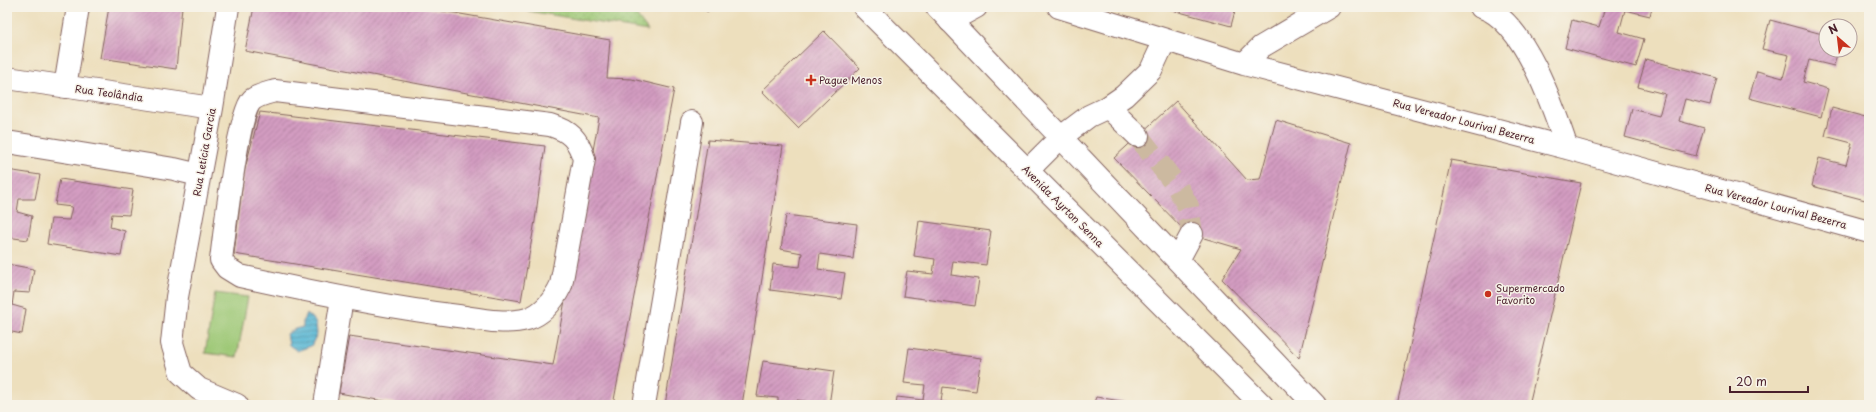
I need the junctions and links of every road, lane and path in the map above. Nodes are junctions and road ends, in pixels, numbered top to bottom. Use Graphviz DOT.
graph roads {
  1 [pos="78,7"];
  2 [pos="228,7"];
  3 [pos="864,7"];
  4 [pos="976,7"];
  5 [pos="1059,7"];
  6 [pos="1329,7"];
  7 [pos="1481,7"];
  8 [pos="944,14"];
  9 [pos="1165,40"];
  10 [pos="1244,64"];
  11 [pos="7,78"];
  12 [pos="65,87"];
  13 [pos="1108,107"];
  14 [pos="212,108"];
  15 [pos="692,122"];
  16 [pos="1138,136"];
  17 [pos="1062,138"];
  18 [pos="7,142"];
  19 [pos="1567,148"];
  20 [pos="1028,170"];
  21 [pos="200,175"];
  22 [pos="1869,232"];
  23 [pos="1192,234"];
  24 [pos="1178,260"];
  25 [pos="342,298"];
  26 [pos="326,399"];
  27 [pos="237,405"];
  28 [pos="644,405"];
  29 [pos="1262,405"];
  30 [pos="1315,405"];
  1 -- 12 [label="street"];
  2 -- 14 [label="street, Rua Letícia Garcia"];
  3 -- 20 [label="street, Avenida Ayrton Senna"];
  4 -- 8 [label="street"];
  5 -- 9 [label="street, Rua Vereador Lourival Bezerra"];
  6 -- 10 [label="street"];
  7 -- 19 [label="street"];
  8 -- 17 [label="street"];
  9 -- 10 [label="street, Rua Vereador Lourival Bezerra"];
  9 -- 13 [label="street"];
  10 -- 19 [label="street, Rua Vereador Lourival Bezerra"];
  11 -- 12 [label="street, Rua Teolândia"];
  12 -- 14 [label="street, Rua Teolândia"];
  13 -- 16 [label="street"];
  13 -- 17 [label="street"];
  14 -- 21 [label="street, Rua Letícia Garcia"];
  15 -- 28 [label="street"];
  17 -- 20 [label="street"];
  17 -- 24 [label="street"];
  18 -- 21 [label="street"];
  19 -- 22 [label="street, Rua Vereador Lourival Bezerra"];
  20 -- 29 [label="street, Avenida Ayrton Senna"];
  21 -- 27 [label="street, Rua Letícia Garcia"];
  23 -- 24 [label="street"];
  24 -- 30 [label="street"];
  25 -- 25 [label="street"];
  25 -- 26 [label="street"];
}
